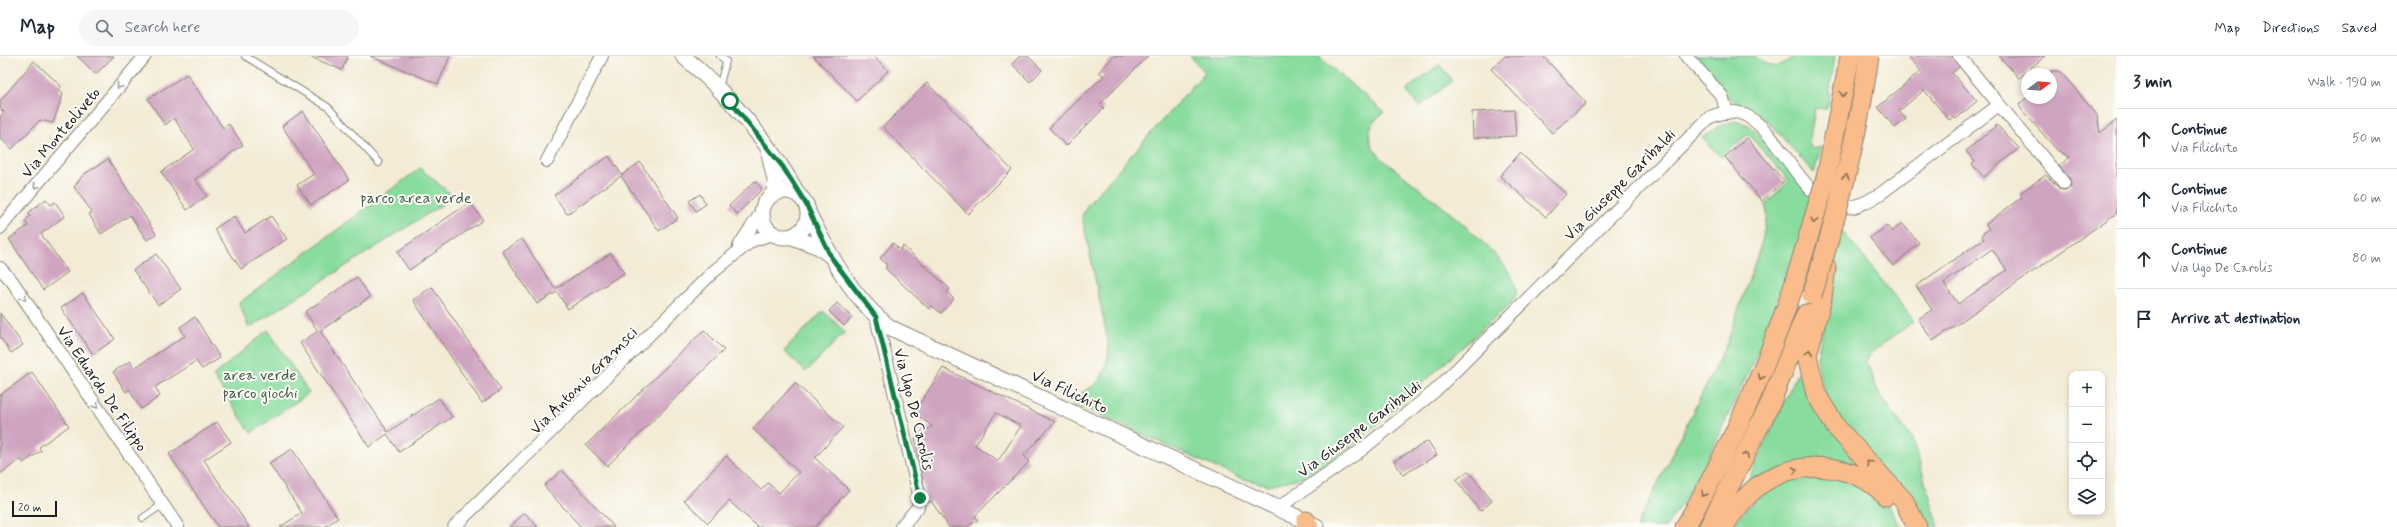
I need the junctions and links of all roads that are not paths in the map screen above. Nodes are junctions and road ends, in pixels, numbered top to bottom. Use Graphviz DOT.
graph roads {
  1 [pos="245,56"];
  2 [pos="602,56"];
  3 [pos="683,56"];
  4 [pos="720,56"];
  5 [pos="1686,56"];
  6 [pos="1850,56"];
  7 [pos="1869,56"];
  8 [pos="1959,56"];
  9 [pos="140,58"];
  10 [pos="719,90"];
  11 [pos="1999,105"];
  12 [pos="1727,113"];
  13 [pos="768,150"];
  14 [pos="547,161"];
  15 [pos="378,163"];
  16 [pos="2064,183"];
  17 [pos="774,194"];
  18 [pos="800,196"];
  19 [pos="762,211"];
  20 [pos="808,212"];
  21 [pos="1,226"];
  22 [pos="772,234"];
  23 [pos="792,237"];
  24 [pos="733,254"];
  25 [pos="831,257"];
  26 [pos="0,268"];
  27 [pos="1817,296"];
  28 [pos="876,317"];
  29 [pos="163,504"];
  30 [pos="1278,508"];
  31 [pos="143,518"];
  32 [pos="1311,525"];
  33 [pos="178,527"];
  34 [pos="454,527"];
  35 [pos="901,527"];
  36 [pos="1686,527"];
  37 [pos="1709,527"];
  38 [pos="1723,527"];
  39 [pos="1907,527"];
  40 [pos="1916,527"];
  1 -- 15 [label="lane"];
  2 -- 14 [label="street"];
  3 -- 10 [label="street"];
  4 -- 10 [label="lane"];
  5 -- 12 [label="street"];
  6 -- 36 [label="highway, one-way, bridge"];
  27 -- 7 [label="highway, one-way, bridge"];
  8 -- 11 [label="street"];
  9 -- 21 [label="street, Via Monteoliveto, one-way"];
  10 -- 13 [label="street"];
  11 -- 12 [label="street, Via Giuseppe Garibaldi"];
  11 -- 16 [label="street"];
  12 -- 30 [label="street, Via Giuseppe Garibaldi"];
  13 -- 17 [label="street"];
  13 -- 18 [label="street"];
  17 -- 18 [label="street"];
  17 -- 19 [label="street"];
  18 -- 20 [label="street"];
  19 -- 22 [label="street"];
  19 -- 24 [label="street, Via Antonio Gramsci"];
  20 -- 23 [label="street"];
  20 -- 25 [label="street, Via Filichito"];
  22 -- 23 [label="street"];
  22 -- 24 [label="street, Via Antonio Gramsci"];
  23 -- 25 [label="street, Via Filichito"];
  24 -- 34 [label="street, Via Antonio Gramsci"];
  25 -- 28 [label="street, Via Filichito"];
  26 -- 29 [label="street, Via Eduardo De Filippo, one-way"];
  37 -- 27 [label="highway, one-way"];
  40 -- 27 [label="highway, one-way"];
  28 -- 30 [label="street, Via Filichito"];
  28 -- 35 [label="street, Via Ugo De Carolis"];
  29 -- 31 [label="lane"];
  29 -- 33 [label="street, Via Eduardo De Filippo"];
  30 -- 32 [label="street, Via Filichito"];
  38 -- 39 [label="highway, one-way"];
}
